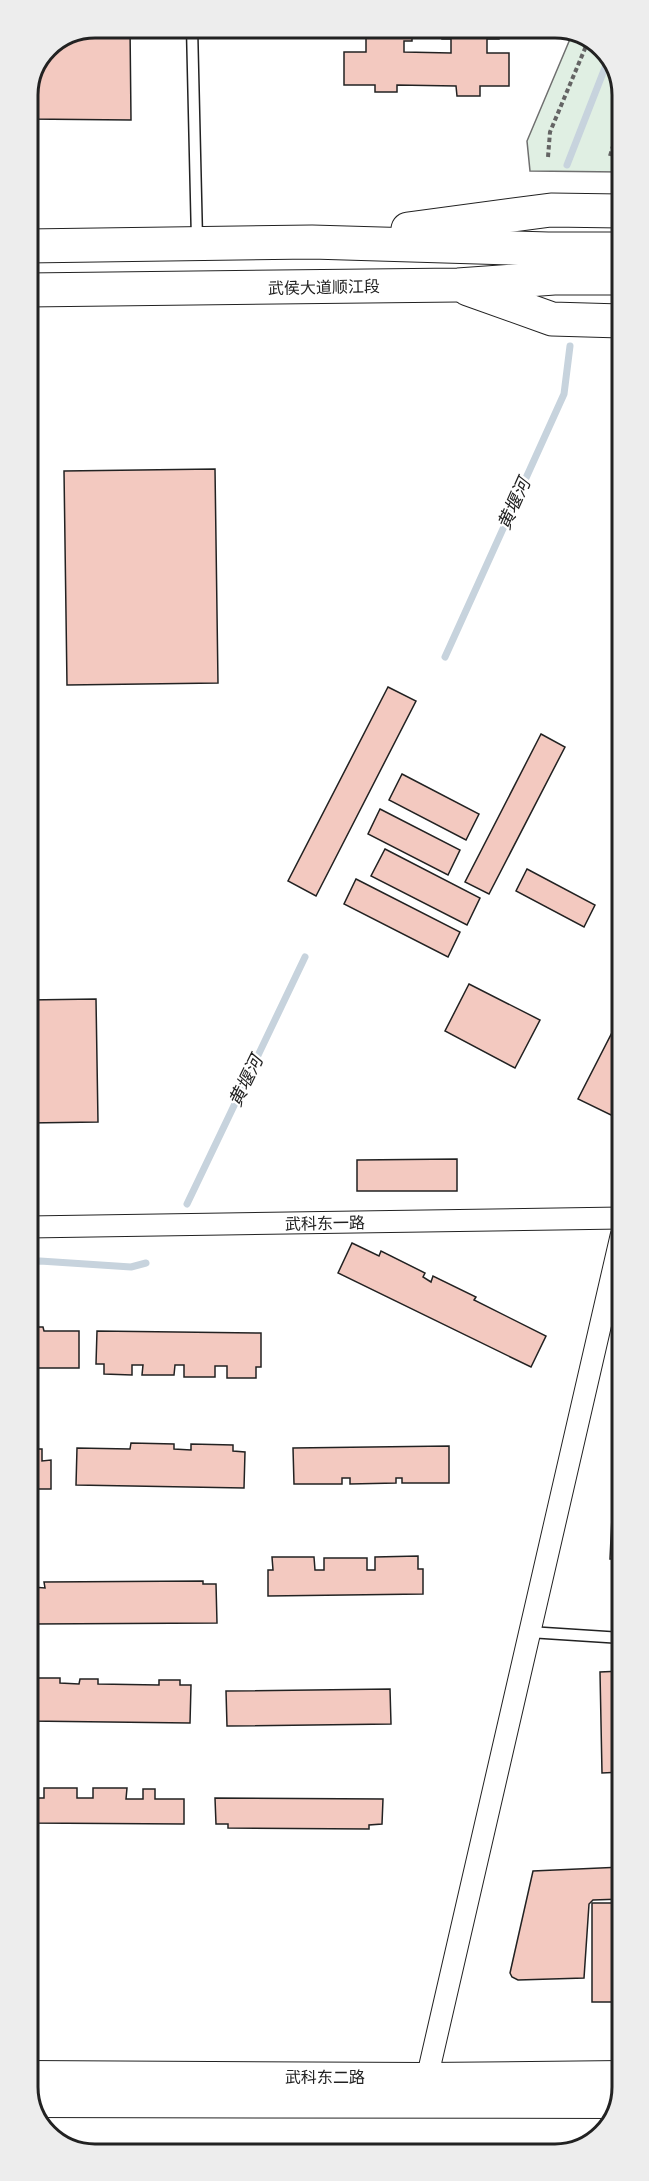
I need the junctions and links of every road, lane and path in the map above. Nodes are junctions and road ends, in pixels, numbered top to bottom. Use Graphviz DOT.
graph roads {
  1 [pos="192,38"];
  2 [pos="586,47"];
  3 [pos="612,149"];
  4 [pos="610,156"];
  5 [pos="548,157"];
  6 [pos="612,211"];
  7 [pos="312,242"];
  8 [pos="197,244"];
  9 [pos="38,246"];
  10 [pos="612,249"];
  11 [pos="612,279"];
  12 [pos="458,285"];
  13 [pos="38,290"];
  14 [pos="612,321"];
  15 [pos="612,1218"];
  16 [pos="38,1227"];
  17 [pos="612,1275"];
  18 [pos="529,1632"];
  19 [pos="612,1637"];
  20 [pos="38,2076"];
  21 [pos="612,2077"];
  22 [pos="424,2091"];
  23 [pos="40,2102"];
  24 [pos="609,2103"];
  1 -- 8 [label="lane"];
  2 -- 5 [label="path"];
  3 -- 4 [label="path"];
  6 -- 7 [label="main road"];
  7 -- 8 [label="main road"];
  7 -- 10 [label="main road"];
  8 -- 9 [label="main road"];
  11 -- 12 [label="main road, 武侯大道顺江段"];
  12 -- 13 [label="main road, 武侯大道顺江段"];
  12 -- 14 [label="main road"];
  15 -- 16 [label="street, 武科东一路"];
  17 -- 18 [label="street"];
  18 -- 19 [label="lane"];
  18 -- 22 [label="street"];
  20 -- 22 [label="street, 武科东二路"];
  21 -- 22 [label="street, 武科东二路"];
  22 -- 23 [label="street, 武科东二路"];
  22 -- 24 [label="street, 武科东二路"];
}
